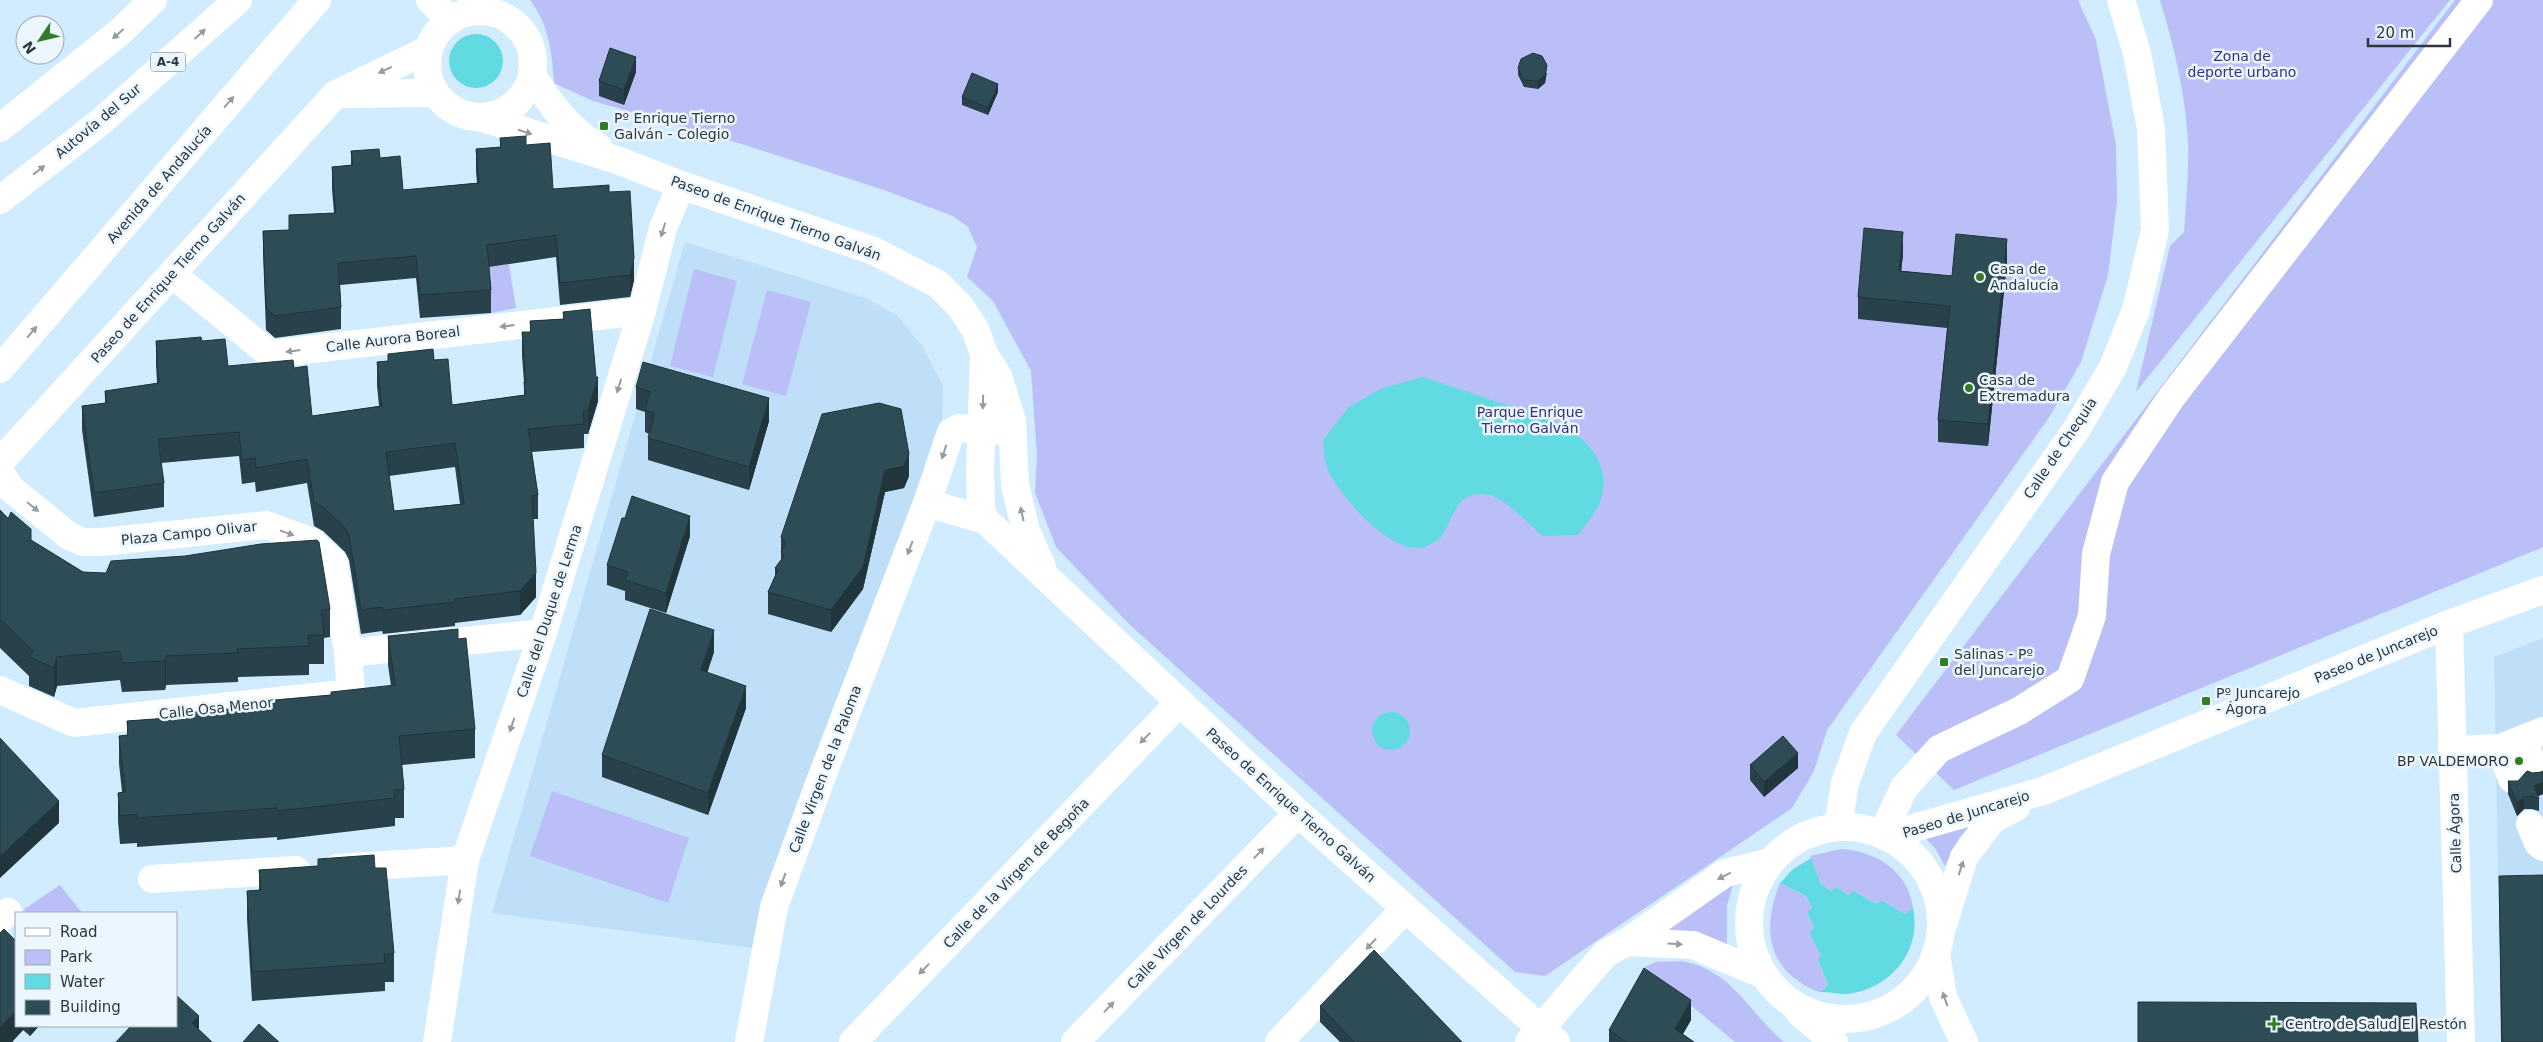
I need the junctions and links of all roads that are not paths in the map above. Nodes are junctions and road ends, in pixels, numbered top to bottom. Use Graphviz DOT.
graph roads {
  1 [pos="153,0"];
  2 [pos="238,0"];
  3 [pos="317,0"];
  4 [pos="430,0"];
  5 [pos="2121,0"];
  6 [pos="2479,0"];
  7 [pos="450,20"];
  8 [pos="429,49"];
  9 [pos="532,74"];
  10 [pos="435,93"];
  11 [pos="336,94"];
  12 [pos="479,118"];
  13 [pos="0,128"];
  14 [pos="617,160"];
  15 [pos="681,185"];
  16 [pos="0,200"];
  17 [pos="172,274"];
  18 [pos="642,311"];
  19 [pos="984,354"];
  20 [pos="0,369"];
  21 [pos="983,429"];
  22 [pos="1012,432"];
  23 [pos="0,462"];
  24 [pos="0,472"];
  25 [pos="928,503"];
  26 [pos="985,520"];
  27 [pos="1046,576"];
  28 [pos="2543,590"];
  29 [pos="2448,624"];
  30 [pos="543,633"];
  31 [pos="348,652"];
  32 [pos="0,690"];
  33 [pos="1179,703"];
  34 [pos="2522,739"];
  35 [pos="2452,750"];
  36 [pos="2523,775"];
  37 [pos="2043,791"];
  38 [pos="1298,813"];
  39 [pos="1838,827"];
  40 [pos="1886,836"];
  41 [pos="465,860"];
  42 [pos="1770,862"];
  43 [pos="152,879"];
  44 [pos="1405,909"];
  45 [pos="1627,942"];
  46 [pos="1939,942"];
  47 [pos="1762,974"];
  48 [pos="1785,999"];
  49 [pos="1542,1038"];
  50 [pos="437,1042"];
  51 [pos="749,1042"];
  52 [pos="853,1042"];
  53 [pos="1075,1042"];
  54 [pos="1279,1042"];
  55 [pos="1834,1042"];
  56 [pos="1964,1042"];
  57 [pos="2461,1042"];
  1 -- 13 [label="main road, one-way"];
  16 -- 2 [label="main road, Autovía del Sur / A-4, one-way"];
  20 -- 3 [label="main road, Avenida de Andalucía, one-way"];
  4 -- 7 [label="main road"];
  5 -- 39 [label="main road, Calle de Chequia"];
  6 -- 40 [label="main road"];
  7 -- 8 [label="main road"];
  7 -- 9 [label="main road"];
  8 -- 10 [label="main road"];
  8 -- 11 [label="main road, Paseo de Enrique Tierno Galván, one-way"];
  9 -- 12 [label="main road"];
  9 -- 14 [label="main road, Paseo de Enrique Tierno Galván"];
  10 -- 11 [label="main road"];
  10 -- 12 [label="main road"];
  11 -- 17 [label="main road, Paseo de Enrique Tierno Galván"];
  12 -- 14 [label="main road, Paseo de Enrique Tierno Galván, one-way"];
  14 -- 15 [label="main road, Paseo de Enrique Tierno Galván"];
  15 -- 18 [label="main road, Calle del Duque de Lerma, one-way"];
  15 -- 19 [label="main road, Paseo de Enrique Tierno Galván"];
  18 -- 17 [label="main road, Calle Aurora Boreal, one-way"];
  17 -- 23 [label="main road, Paseo de Enrique Tierno Galván"];
  18 -- 30 [label="main road, Calle del Duque de Lerma, one-way"];
  19 -- 21 [label="main road, Paseo de Enrique Tierno Galván, one-way"];
  19 -- 22 [label="main road, Paseo de Enrique Tierno Galván"];
  21 -- 22 [label="main road, Calle Virgen de la Paloma"];
  21 -- 25 [label="main road, Calle Virgen de la Paloma, one-way"];
  21 -- 26 [label="main road, Paseo de Enrique Tierno Galván"];
  27 -- 22 [label="main road, Paseo de Enrique Tierno Galván, one-way"];
  24 -- 31 [label="main road, Plaza Campo Olivar, one-way"];
  25 -- 26 [label="main road"];
  25 -- 51 [label="main road, Calle Virgen de la Paloma, one-way"];
  26 -- 27 [label="main road, Paseo de Enrique Tierno Galván"];
  27 -- 33 [label="main road, Paseo de Enrique Tierno Galván"];
  28 -- 29 [label="main road, Paseo de Juncarejo"];
  29 -- 35 [label="main road, Calle Ágora"];
  29 -- 37 [label="main road, Paseo de Juncarejo"];
  30 -- 31 [label="main road"];
  30 -- 41 [label="main road, Calle del Duque de Lerma, one-way"];
  31 -- 32 [label="main road, Calle Osa Menor"];
  33 -- 38 [label="main road, Paseo de Enrique Tierno Galván"];
  33 -- 52 [label="main road, Calle de la Virgen de Begoña, one-way"];
  34 -- 35 [label="main road"];
  34 -- 36 [label="main road"];
  35 -- 57 [label="main road, Calle Ágora"];
  37 -- 40 [label="main road, Paseo de Juncarejo"];
  46 -- 37 [label="main road, Paseo de Juncarejo, one-way"];
  38 -- 44 [label="main road, Paseo de Enrique Tierno Galván"];
  53 -- 38 [label="main road, Calle Virgen de Lourdes, one-way"];
  39 -- 40 [label="main road"];
  39 -- 42 [label="main road"];
  40 -- 46 [label="main road"];
  41 -- 43 [label="main road"];
  41 -- 50 [label="main road, Calle del Duque de Lerma, one-way"];
  42 -- 45 [label="main road, one-way"];
  42 -- 47 [label="main road"];
  44 -- 49 [label="main road, Paseo de Enrique Tierno Galván"];
  44 -- 54 [label="main road, one-way"];
  45 -- 47 [label="main road, one-way"];
  45 -- 49 [label="main road"];
  46 -- 48 [label="main road, Paseo de Juncarejo"];
  56 -- 46 [label="main road, one-way"];
  47 -- 48 [label="main road"];
  48 -- 55 [label="main road"];
}
